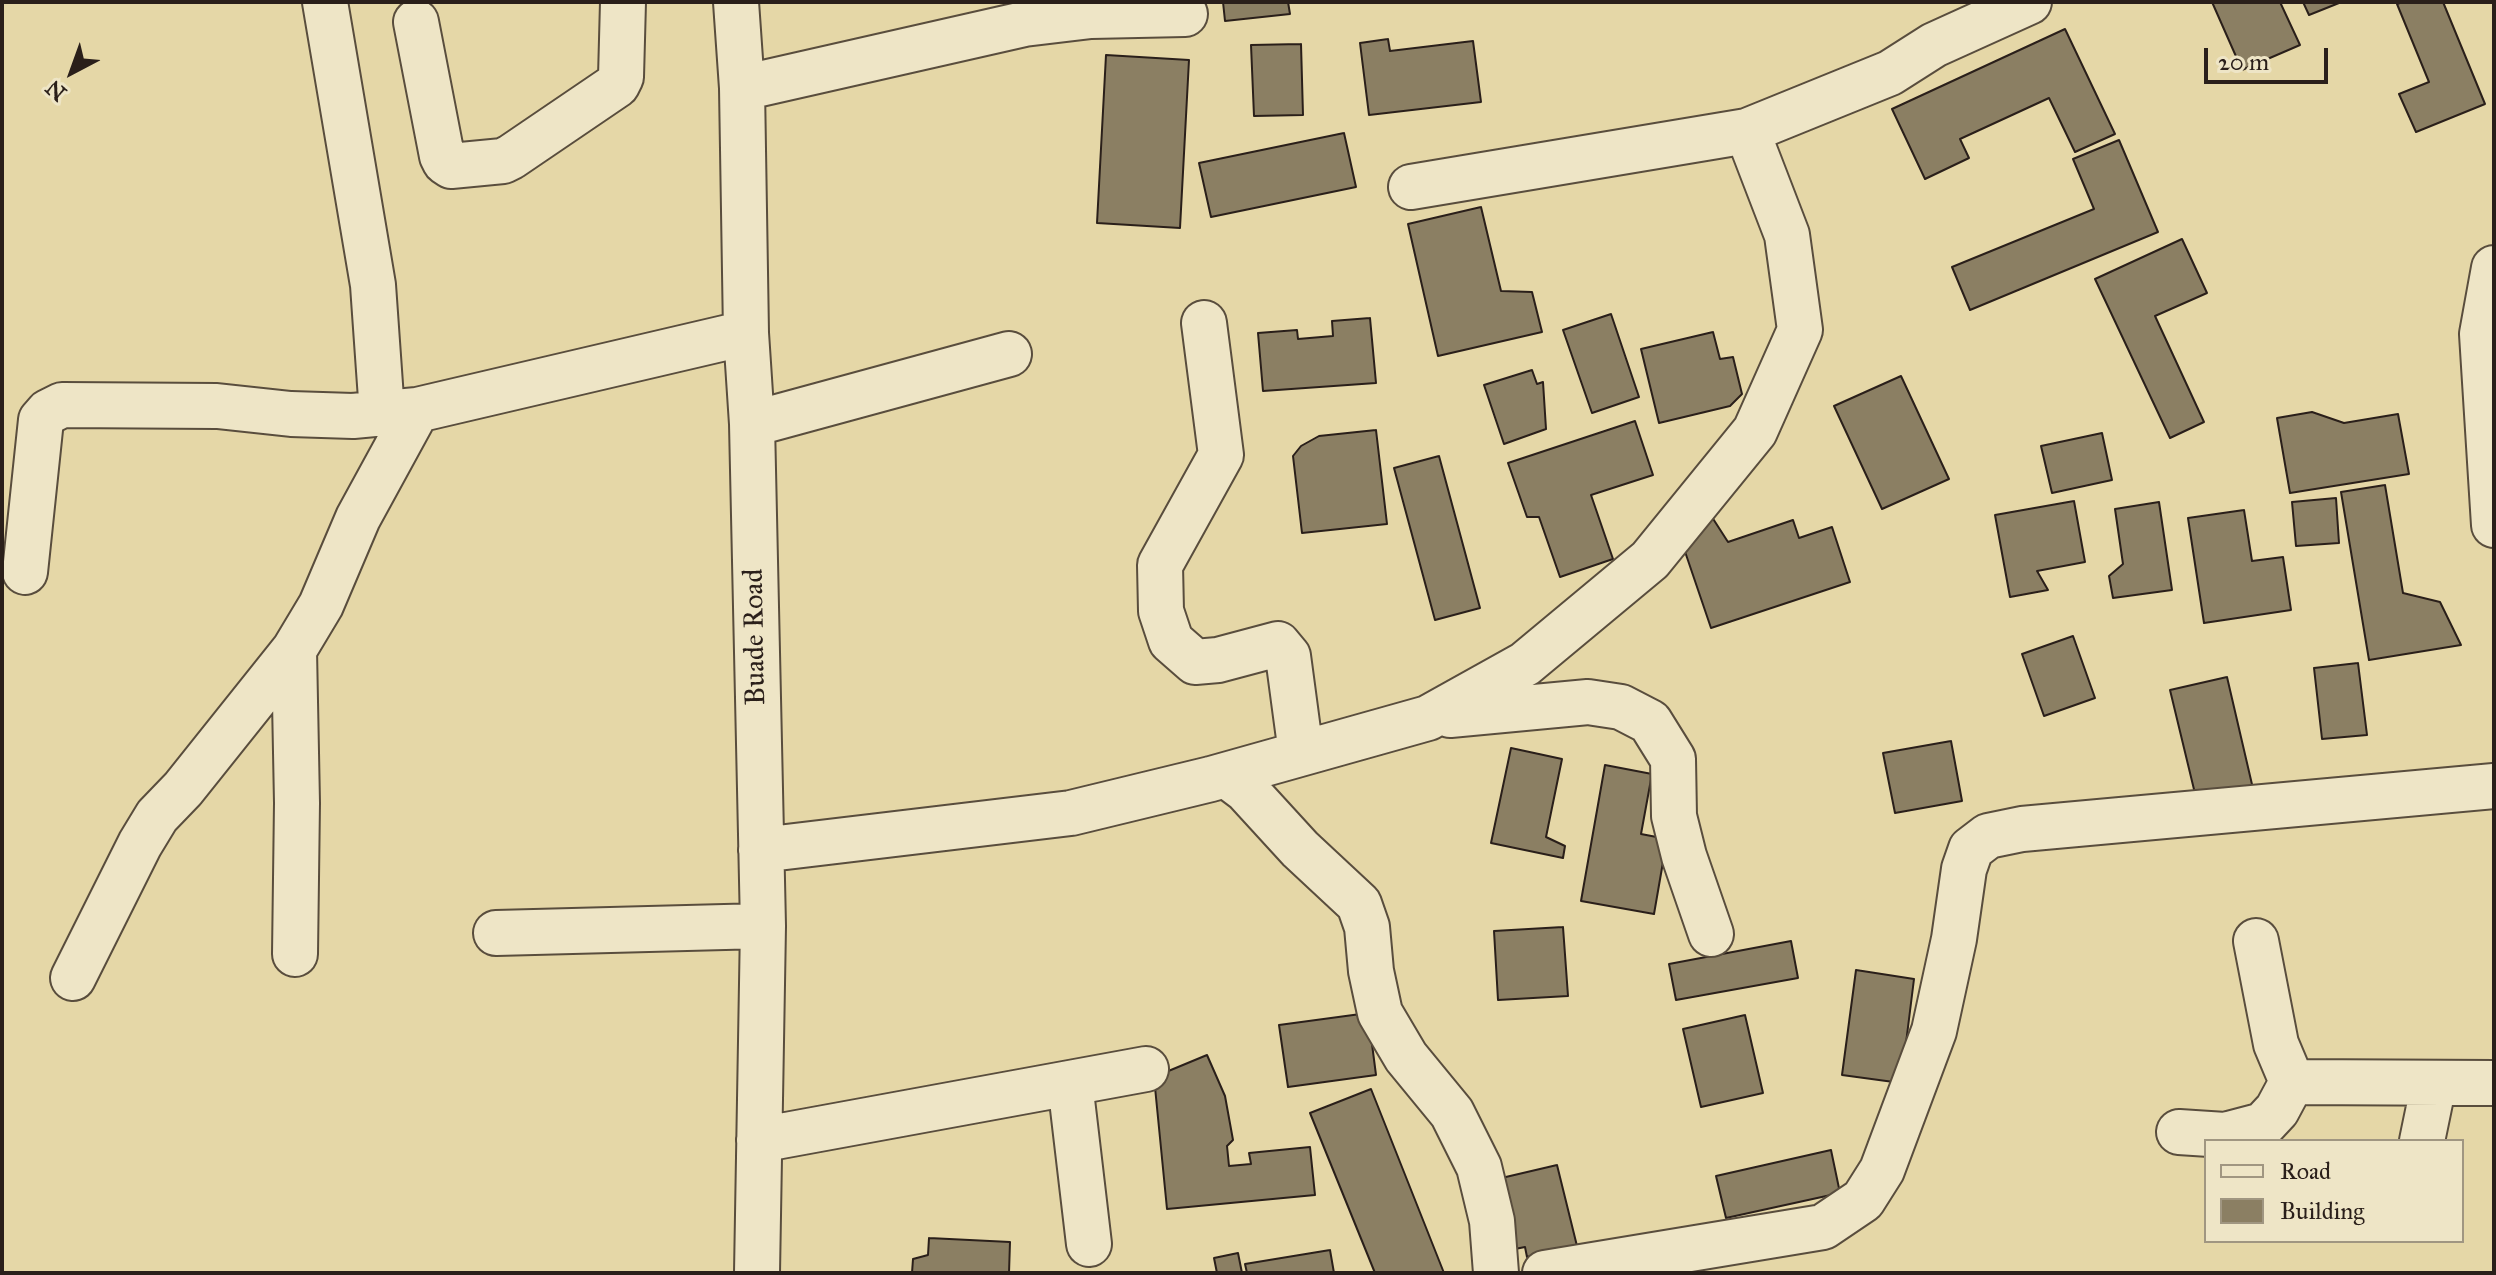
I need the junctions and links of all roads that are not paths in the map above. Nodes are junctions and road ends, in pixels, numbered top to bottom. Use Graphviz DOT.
graph roads {
  1 [pos="325,2"];
  2 [pos="623,2"];
  3 [pos="736,2"];
  4 [pos="2029,2"];
  5 [pos="1185,14"];
  6 [pos="416,22"];
  7 [pos="742,88"];
  8 [pos="1747,131"];
  9 [pos="1411,187"];
  10 [pos="2494,268"];
  11 [pos="1204,323"];
  12 [pos="746,333"];
  13 [pos="1009,354"];
  14 [pos="400,412"];
  15 [pos="752,424"];
  16 [pos="2494,525"];
  17 [pos="25,572"];
  18 [pos="294,650"];
  19 [pos="1428,718"];
  20 [pos="1301,753"];
  21 [pos="1226,775"];
  22 [pos="2494,786"];
  23 [pos="761,850"];
  24 [pos="763,926"];
  25 [pos="496,933"];
  26 [pos="1711,934"];
  27 [pos="2256,941"];
  28 [pos="295,954"];
  29 [pos="73,978"];
  30 [pos="1146,1069"];
  31 [pos="2292,1082"];
  32 [pos="1070,1083"];
  33 [pos="2434,1083"];
  34 [pos="2494,1083"];
  35 [pos="2179,1132"];
  36 [pos="2422,1139"];
  37 [pos="759,1140"];
  38 [pos="1089,1244"];
  39 [pos="757,1273"];
  40 [pos="1496,1273"];
  41 [pos="1545,1273"];
  1 -- 14 [label="street"];
  2 -- 6 [label="street"];
  3 -- 7 [label="street, Buade Road"];
  4 -- 8 [label="street"];
  5 -- 7 [label="street"];
  7 -- 12 [label="street, Buade Road"];
  8 -- 9 [label="street"];
  8 -- 19 [label="street"];
  10 -- 16 [label="street"];
  11 -- 20 [label="street"];
  12 -- 14 [label="street"];
  12 -- 15 [label="street, Buade Road"];
  13 -- 15 [label="street"];
  14 -- 17 [label="street"];
  14 -- 18 [label="street"];
  15 -- 23 [label="street, Buade Road"];
  18 -- 28 [label="street"];
  18 -- 29 [label="street"];
  19 -- 20 [label="street"];
  19 -- 26 [label="street"];
  20 -- 21 [label="street"];
  21 -- 23 [label="street"];
  21 -- 40 [label="street"];
  22 -- 41 [label="street"];
  23 -- 24 [label="street, Buade Road"];
  24 -- 25 [label="street"];
  24 -- 37 [label="street, Buade Road"];
  27 -- 31 [label="street"];
  30 -- 32 [label="street"];
  31 -- 33 [label="street"];
  31 -- 35 [label="street"];
  32 -- 37 [label="street"];
  32 -- 38 [label="street"];
  33 -- 34 [label="street"];
  33 -- 36 [label="street"];
  37 -- 39 [label="street, Buade Road"];
}
